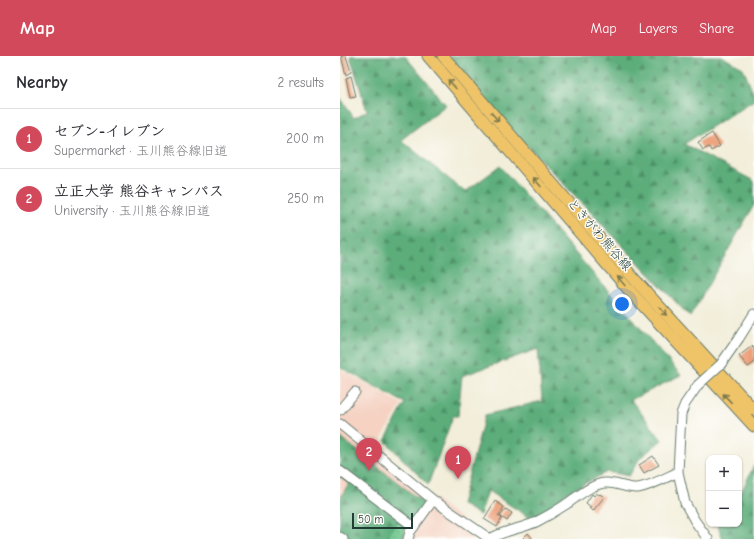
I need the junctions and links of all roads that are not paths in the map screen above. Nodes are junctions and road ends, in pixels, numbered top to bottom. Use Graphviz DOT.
graph roads {
  1 [pos="428,56"];
  2 [pos="443,56"];
  3 [pos="754,314"];
  4 [pos="355,392"];
  5 [pos="340,410"];
  6 [pos="754,410"];
  7 [pos="340,424"];
  8 [pos="754,426"];
  9 [pos="340,471"];
  10 [pos="678,472"];
  11 [pos="433,500"];
  12 [pos="414,527"];
  13 [pos="340,537"];
  14 [pos="487,538"];
  15 [pos="343,539"];
  16 [pos="408,539"];
  17 [pos="708,539"];
  8 -- 1 [label="main road, ときがわ熊谷線, one-way"];
  2 -- 6 [label="main road, ときがわ熊谷線, one-way"];
  3 -- 10 [label="street, bridge"];
  4 -- 5 [label="street"];
  7 -- 11 [label="street"];
  9 -- 12 [label="street"];
  10 -- 14 [label="street"];
  10 -- 17 [label="street"];
  11 -- 12 [label="street"];
  11 -- 14 [label="street"];
  12 -- 16 [label="street"];
  13 -- 15 [label="street"];
}
